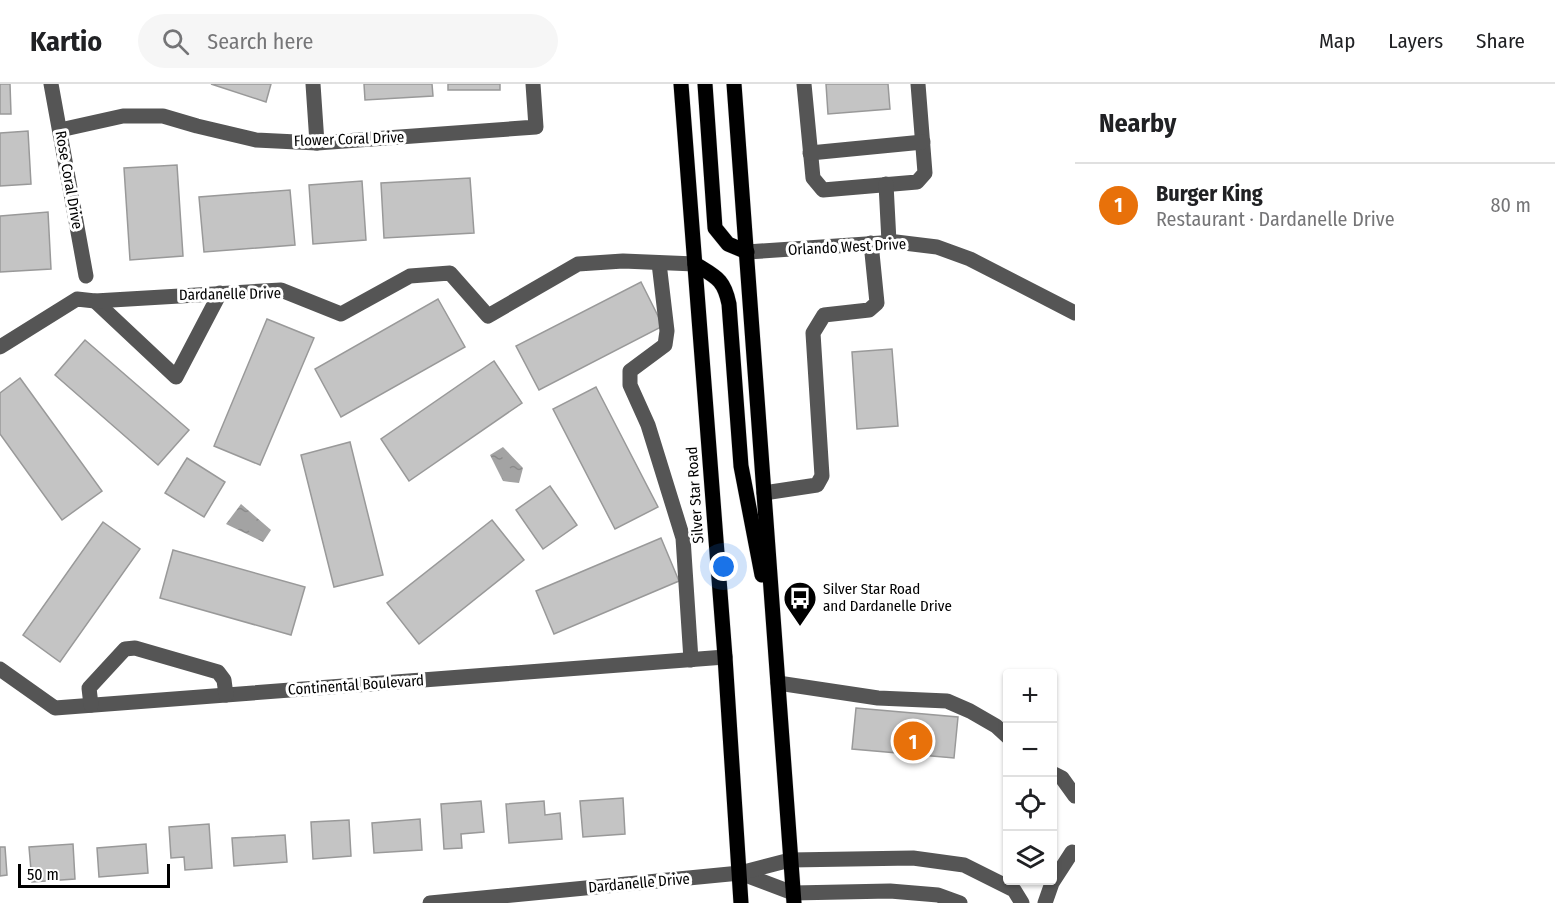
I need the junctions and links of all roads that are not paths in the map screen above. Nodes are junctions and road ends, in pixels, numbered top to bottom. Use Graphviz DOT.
graph roads {
  1 [pos="51,84"];
  2 [pos="313,84"];
  3 [pos="533,84"];
  4 [pos="681,84"];
  5 [pos="705,84"];
  6 [pos="734,84"];
  7 [pos="804,84"];
  8 [pos="918,84"];
  9 [pos="60,130"];
  10 [pos="923,142"];
  11 [pos="317,143"];
  12 [pos="810,153"];
  13 [pos="886,184"];
  14 [pos="890,242"];
  15 [pos="871,243"];
  16 [pos="747,252"];
  17 [pos="659,263"];
  18 [pos="695,264"];
  19 [pos="86,276"];
  20 [pos="219,293"];
  21 [pos="95,301"];
  22 [pos="1075,313"];
  23 [pos="0,347"];
  24 [pos="764,493"];
  25 [pos="775,649"];
  26 [pos="725,657"];
  27 [pos="691,660"];
  28 [pos="0,669"];
  29 [pos="778,683"];
  30 [pos="226,695"];
  31 [pos="91,705"];
  32 [pos="1003,733"];
  33 [pos="1057,775"];
  34 [pos="1075,796"];
  35 [pos="1074,850"];
  36 [pos="790,860"];
  37 [pos="740,873"];
  38 [pos="794,898"];
  39 [pos="480,901"];
  40 [pos="430,903"];
  41 [pos="741,903"];
  42 [pos="960,903"];
  43 [pos="1022,903"];
  44 [pos="1045,903"];
  1 -- 9 [label="street, Rose Coral Drive"];
  2 -- 11 [label="street"];
  3 -- 11 [label="street, Flower Coral Drive"];
  4 -- 18 [label="main road, Silver Star Road"];
  5 -- 16 [label="main road"];
  6 -- 16 [label="main road"];
  7 -- 12 [label="street"];
  8 -- 10 [label="street"];
  9 -- 11 [label="street, Flower Coral Drive"];
  9 -- 19 [label="street, Rose Coral Drive"];
  10 -- 12 [label="street"];
  10 -- 13 [label="street"];
  12 -- 13 [label="street"];
  13 -- 14 [label="street"];
  14 -- 15 [label="street, Orlando West Drive"];
  14 -- 22 [label="street, Orlando West Drive"];
  15 -- 16 [label="street, Orlando West Drive"];
  15 -- 24 [label="street"];
  16 -- 24 [label="main road"];
  17 -- 18 [label="street, Dardanelle Drive"];
  17 -- 20 [label="street, Dardanelle Drive"];
  17 -- 27 [label="street"];
  18 -- 25 [label="main road"];
  18 -- 26 [label="main road, Silver Star Road"];
  20 -- 21 [label="street, Dardanelle Drive"];
  20 -- 21 [label="street"];
  21 -- 23 [label="street, Dardanelle Drive"];
  24 -- 25 [label="main road"];
  25 -- 29 [label="main road"];
  26 -- 27 [label="street, Continental Boulevard"];
  26 -- 37 [label="main road, Silver Star Road"];
  27 -- 30 [label="street, Continental Boulevard"];
  28 -- 31 [label="street, Continental Boulevard"];
  29 -- 32 [label="street"];
  29 -- 36 [label="main road"];
  30 -- 31 [label="street, Continental Boulevard"];
  30 -- 31 [label="street"];
  33 -- 34 [label="street"];
  35 -- 44 [label="street"];
  36 -- 37 [label="street, Dardanelle Drive"];
  36 -- 38 [label="main road"];
  36 -- 43 [label="street, Dardanelle Drive"];
  37 -- 38 [label="street, Dardanelle Drive"];
  37 -- 39 [label="street, Dardanelle Drive"];
  37 -- 41 [label="main road, Silver Star Road"];
  38 -- 42 [label="street, Dardanelle Drive"];
  39 -- 40 [label="street, Dardanelle Drive"];
}
